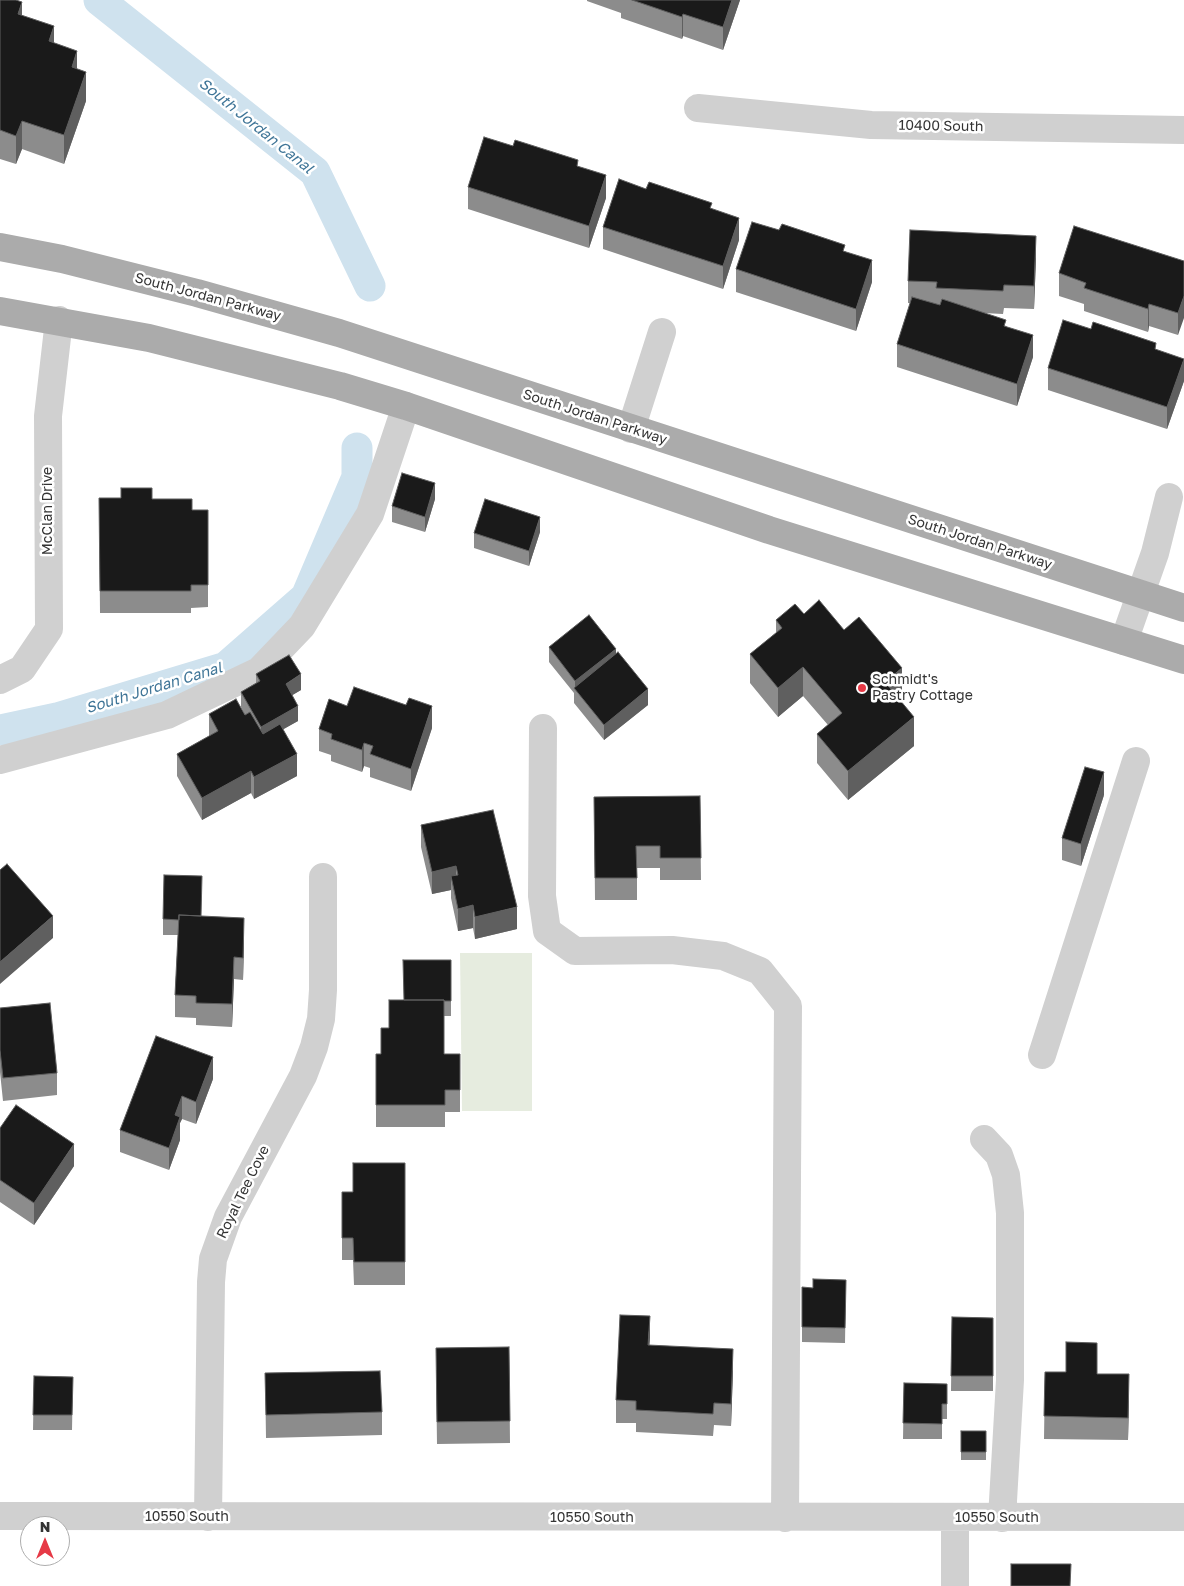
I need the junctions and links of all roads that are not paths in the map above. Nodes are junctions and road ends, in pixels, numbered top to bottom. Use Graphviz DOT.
graph roads {
  1 [pos="698,108"];
  2 [pos="1184,130"];
  3 [pos="0,247"];
  4 [pos="0,310"];
  5 [pos="60,320"];
  6 [pos="662,332"];
  7 [pos="406,406"];
  8 [pos="631,429"];
  9 [pos="1169,497"];
  10 [pos="1141,594"];
  11 [pos="1184,608"];
  12 [pos="1124,641"];
  13 [pos="1184,660"];
  14 [pos="0,680"];
  15 [pos="543,728"];
  16 [pos="0,760"];
  17 [pos="1136,761"];
  18 [pos="323,877"];
  19 [pos="1042,1055"];
  20 [pos="984,1139"];
  21 [pos="0,1516"];
  22 [pos="208,1517"];
  23 [pos="1184,1517"];
  24 [pos="785,1518"];
  25 [pos="955,1518"];
  26 [pos="1002,1518"];
  27 [pos="955,1586"];
  1 -- 2 [label="street, 10400 South"];
  3 -- 8 [label="main road, South Jordan Parkway"];
  4 -- 5 [label="main road"];
  5 -- 7 [label="main road"];
  5 -- 14 [label="street, McClan Drive"];
  6 -- 8 [label="street"];
  7 -- 12 [label="main road"];
  7 -- 16 [label="street"];
  8 -- 10 [label="main road, South Jordan Parkway"];
  9 -- 10 [label="street"];
  10 -- 11 [label="main road, South Jordan Parkway"];
  10 -- 12 [label="street"];
  12 -- 13 [label="main road"];
  15 -- 24 [label="street"];
  17 -- 19 [label="street"];
  18 -- 22 [label="street, Royal Tee Cove"];
  20 -- 26 [label="street"];
  21 -- 22 [label="street, 10550 South"];
  22 -- 24 [label="street, 10550 South"];
  23 -- 26 [label="street, 10550 South"];
  24 -- 25 [label="street, 10550 South"];
  25 -- 26 [label="street, 10550 South"];
  25 -- 27 [label="street"];
}
